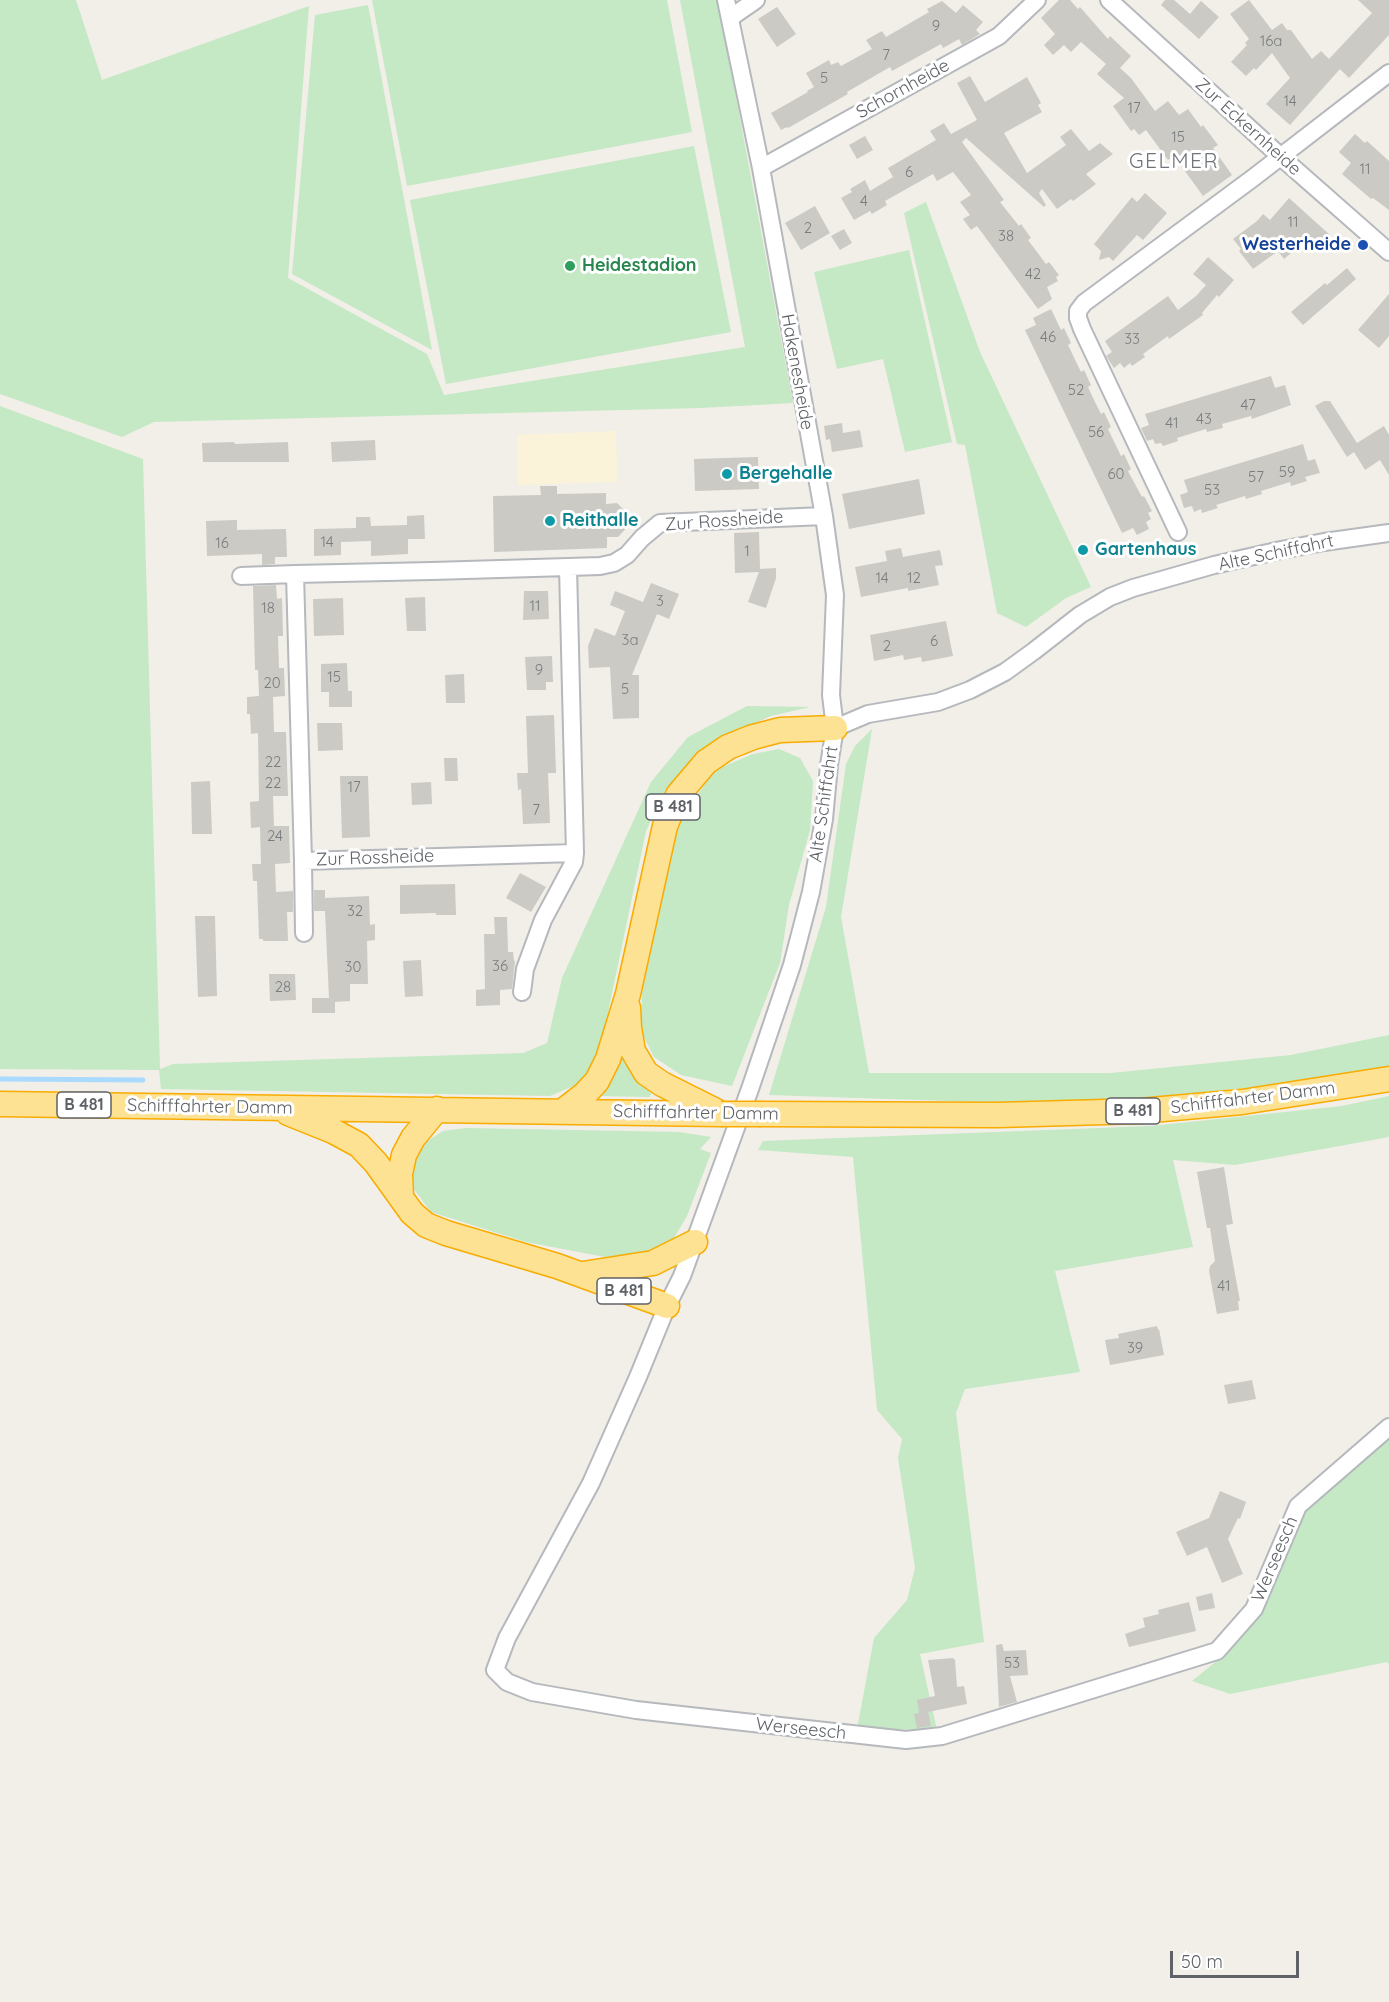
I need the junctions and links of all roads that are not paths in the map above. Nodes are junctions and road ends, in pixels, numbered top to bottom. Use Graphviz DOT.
graph roads {
  1 [pos="726,0"];
  2 [pos="756,0"];
  3 [pos="1037,0"];
  4 [pos="1109,0"];
  5 [pos="730,18"];
  6 [pos="1389,73"];
  7 [pos="1281,157"];
  8 [pos="761,168"];
  9 [pos="1389,252"];
  10 [pos="824,516"];
  11 [pos="1178,532"];
  12 [pos="1389,533"];
  13 [pos="568,567"];
  14 [pos="295,574"];
  15 [pos="241,576"];
  16 [pos="835,729"];
  17 [pos="575,853"];
  18 [pos="303,861"];
  19 [pos="304,933"];
  20 [pos="522,992"];
  21 [pos="628,994"];
  22 [pos="1389,1079"];
  23 [pos="0,1104"];
  24 [pos="274,1108"];
  25 [pos="437,1109"];
  26 [pos="563,1111"];
  27 [pos="721,1114"];
  28 [pos="401,1197"];
  29 [pos="695,1242"];
  30 [pos="581,1275"];
  31 [pos="667,1306"];
  32 [pos="1389,1427"];
  1 -- 5 [label="street, Hakenesheide"];
  2 -- 5 [label="street"];
  3 -- 8 [label="street, Schornheide"];
  4 -- 7 [label="street, Zur Eckernheide"];
  5 -- 8 [label="street, Hakenesheide"];
  6 -- 7 [label="street"];
  7 -- 9 [label="street, Zur Eckernheide"];
  7 -- 11 [label="street"];
  8 -- 10 [label="street, Hakenesheide"];
  10 -- 13 [label="street, Zur Rossheide"];
  10 -- 16 [label="street, Hakenesheide"];
  12 -- 16 [label="street, Alte Schiffahrt"];
  13 -- 14 [label="street, Zur Rossheide"];
  13 -- 17 [label="street"];
  14 -- 15 [label="street"];
  14 -- 18 [label="street, Zur Rossheide"];
  16 -- 21 [label="highway, B 481"];
  16 -- 29 [label="street, Alte Schiffahrt"];
  17 -- 18 [label="street, Zur Rossheide"];
  17 -- 20 [label="street"];
  18 -- 19 [label="street"];
  21 -- 26 [label="highway, B 481"];
  21 -- 27 [label="highway, B 481"];
  22 -- 27 [label="highway, Schifffahrter Damm / B 481, bridge"];
  23 -- 24 [label="highway, Schifffahrter Damm / B 481"];
  24 -- 25 [label="highway, Schifffahrter Damm / B 481"];
  24 -- 28 [label="highway, B 481"];
  25 -- 26 [label="highway, Schifffahrter Damm / B 481"];
  25 -- 28 [label="highway"];
  26 -- 27 [label="highway, Schifffahrter Damm / B 481"];
  28 -- 30 [label="highway, B 481"];
  29 -- 30 [label="highway, B 481"];
  29 -- 31 [label="street, Alte Schiffahrt"];
  30 -- 31 [label="highway, B 481"];
  31 -- 32 [label="street, Werseesch"];
}
